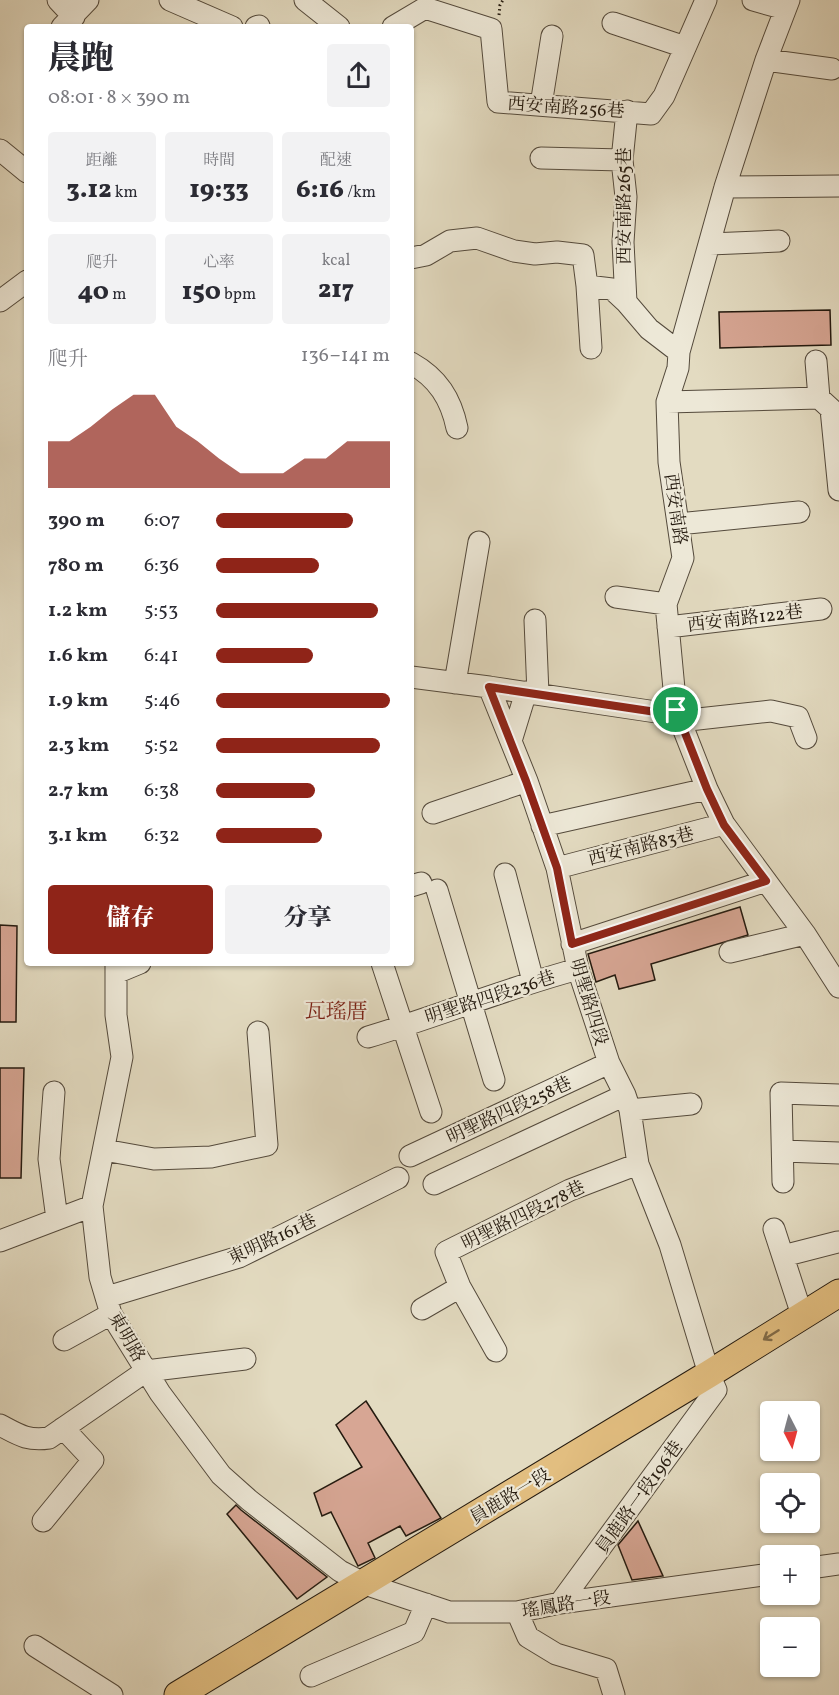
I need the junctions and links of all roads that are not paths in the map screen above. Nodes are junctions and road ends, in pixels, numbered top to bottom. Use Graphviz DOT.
graph roads {
  1 [pos="58,0"];
  2 [pos="87,0"];
  3 [pos="170,0"];
  4 [pos="306,0"];
  5 [pos="706,0"];
  6 [pos="753,0"];
  7 [pos="787,4"];
  8 [pos="68,22"];
  9 [pos="613,23"];
  10 [pos="225,24"];
  11 [pos="335,24"];
  12 [pos="398,24"];
  13 [pos="552,36"];
  14 [pos="685,47"];
  15 [pos="766,60"];
  16 [pos="832,69"];
  17 [pos="541,105"];
  18 [pos="627,111"];
  19 [pos="0,150"];
  20 [pos="541,158"];
  21 [pos="622,160"];
  22 [pos="24,170"];
  23 [pos="839,186"];
  24 [pos="725,188"];
  25 [pos="779,241"];
  26 [pos="710,244"];
  27 [pos="414,257"];
  28 [pos="24,283"];
  29 [pos="587,286"];
  30 [pos="0,301"];
  31 [pos="626,302"];
  32 [pos="591,348"];
  33 [pos="680,352"];
  34 [pos="816,361"];
  35 [pos="414,365"];
  36 [pos="819,398"];
  37 [pos="668,402"];
  38 [pos="457,428"];
  39 [pos="839,490"];
  40 [pos="799,512"];
  41 [pos="678,524"];
  42 [pos="479,542"];
  43 [pos="616,597"];
  44 [pos="666,604"];
  45 [pos="821,609"];
  46 [pos="535,620"];
  47 [pos="668,627"];
  48 [pos="414,677"];
  49 [pos="455,682"];
  50 [pos="489,687"];
  51 [pos="532,693"];
  52 [pos="678,715"];
  53 [pos="806,738"];
  54 [pos="511,741"];
  55 [pos="526,781"];
  56 [pos="707,789"];
  57 [pos="433,813"];
  58 [pos="724,825"];
  59 [pos="542,826"];
  60 [pos="557,868"];
  61 [pos="505,874"];
  62 [pos="766,881"];
  63 [pos="423,886"];
  64 [pos="805,934"];
  65 [pos="572,944"];
  66 [pos="730,952"];
  67 [pos="383,966"];
  68 [pos="116,968"];
  69 [pos="578,969"];
  70 [pos="533,981"];
  71 [pos="839,987"];
  72 [pos="471,1003"];
  73 [pos="402,1027"];
  74 [pos="258,1032"];
  75 [pos="368,1037"];
  76 [pos="609,1063"];
  77 [pos="494,1080"];
  78 [pos="54,1092"];
  79 [pos="839,1095"];
  80 [pos="628,1103"];
  81 [pos="691,1104"];
  82 [pos="431,1112"];
  83 [pos="104,1150"];
  84 [pos="783,1152"];
  85 [pos="839,1152"];
  86 [pos="410,1156"];
  87 [pos="638,1164"];
  88 [pos="398,1178"];
  89 [pos="783,1182"];
  90 [pos="434,1184"];
  91 [pos="93,1206"];
  92 [pos="57,1220"];
  93 [pos="774,1229"];
  94 [pos="0,1241"];
  95 [pos="838,1242"];
  96 [pos="783,1256"];
  97 [pos="460,1287"];
  98 [pos="839,1293"];
  99 [pos="109,1305"];
  100 [pos="422,1309"];
  101 [pos="802,1315"];
  102 [pos="839,1315"];
  103 [pos="64,1340"];
  104 [pos="496,1351"];
  105 [pos="244,1359"];
  106 [pos="146,1371"];
  107 [pos="713,1382"];
  108 [pos="0,1425"];
  109 [pos="63,1428"];
  110 [pos="43,1521"];
  111 [pos="839,1564"];
  112 [pos="820,1567"];
  113 [pos="760,1576"];
  114 [pos="377,1587"];
  115 [pos="560,1603"];
  116 [pos="426,1604"];
  117 [pos="517,1612"];
  118 [pos="35,1646"];
  119 [pos="311,1676"];
  120 [pos="112,1695"];
  121 [pos="178,1695"];
  122 [pos="211,1695"];
  123 [pos="614,1695"];
  1 -- 8 [label="street"];
  2 -- 8 [label="street"];
  3 -- 10 [label="street"];
  4 -- 11 [label="street"];
  5 -- 14 [label="street, 西安南路256巷"];
  6 -- 7 [label="street"];
  7 -- 15 [label="street, 西安南路"];
  9 -- 14 [label="street"];
  12 -- 17 [label="street, 西安南路256巷"];
  13 -- 17 [label="street"];
  14 -- 18 [label="street, 西安南路256巷"];
  15 -- 16 [label="street"];
  15 -- 24 [label="street, 西安南路"];
  17 -- 18 [label="street, 西安南路256巷"];
  18 -- 21 [label="street, 西安南路265巷"];
  19 -- 22 [label="street"];
  20 -- 21 [label="street"];
  21 -- 31 [label="street, 西安南路265巷"];
  23 -- 24 [label="street"];
  24 -- 26 [label="street, 西安南路"];
  25 -- 26 [label="street"];
  26 -- 33 [label="street, 西安南路"];
  27 -- 29 [label="street"];
  28 -- 30 [label="street"];
  29 -- 31 [label="street"];
  29 -- 32 [label="street"];
  31 -- 33 [label="street"];
  33 -- 37 [label="street, 西安南路"];
  34 -- 36 [label="street"];
  35 -- 38 [label="street"];
  36 -- 37 [label="street"];
  36 -- 39 [label="street"];
  37 -- 41 [label="street, 西安南路"];
  40 -- 41 [label="street"];
  41 -- 44 [label="street, 西安南路"];
  42 -- 49 [label="street"];
  43 -- 44 [label="street"];
  44 -- 47 [label="street, 西安南路"];
  45 -- 47 [label="street, 西安南路122巷"];
  46 -- 51 [label="street"];
  47 -- 52 [label="street, 西安南路"];
  48 -- 49 [label="street"];
  49 -- 50 [label="street"];
  50 -- 51 [label="street"];
  50 -- 54 [label="street, 明聖路四段"];
  51 -- 52 [label="street"];
  51 -- 54 [label="street"];
  52 -- 53 [label="street"];
  52 -- 56 [label="street, 西安南路"];
  54 -- 55 [label="street, 明聖路四段"];
  55 -- 57 [label="street"];
  55 -- 59 [label="street, 明聖路四段"];
  56 -- 58 [label="street, 西安南路"];
  56 -- 59 [label="street"];
  58 -- 60 [label="street, 西安南路83巷"];
  58 -- 62 [label="street, 西安南路"];
  59 -- 60 [label="street, 明聖路四段"];
  60 -- 65 [label="street, 明聖路四段"];
  61 -- 70 [label="street"];
  62 -- 64 [label="street, 西安南路"];
  62 -- 65 [label="street"];
  63 -- 72 [label="street"];
  64 -- 66 [label="street"];
  64 -- 71 [label="street, 西安南路"];
  65 -- 69 [label="street, 明聖路四段"];
  67 -- 73 [label="street"];
  68 -- 83 [label="street, 東明路"];
  69 -- 70 [label="street, 明聖路四段236巷"];
  69 -- 76 [label="street, 明聖路四段"];
  70 -- 72 [label="street, 明聖路四段236巷"];
  72 -- 73 [label="street, 明聖路四段236巷"];
  72 -- 77 [label="street"];
  73 -- 75 [label="street, 明聖路四段236巷"];
  73 -- 82 [label="street"];
  74 -- 83 [label="street"];
  76 -- 80 [label="street, 明聖路四段"];
  76 -- 86 [label="street, 明聖路四段258巷"];
  78 -- 92 [label="street"];
  79 -- 84 [label="street"];
  80 -- 81 [label="street"];
  80 -- 87 [label="street, 明聖路四段"];
  80 -- 90 [label="street"];
  83 -- 91 [label="street, 東明路"];
  84 -- 85 [label="street"];
  84 -- 89 [label="street"];
  87 -- 97 [label="street, 明聖路四段278巷"];
  87 -- 107 [label="street, 明聖路四段"];
  88 -- 99 [label="street, 東明路161巷"];
  91 -- 92 [label="street"];
  91 -- 99 [label="street, 東明路"];
  92 -- 94 [label="street"];
  93 -- 96 [label="street"];
  95 -- 96 [label="street"];
  96 -- 101 [label="street"];
  97 -- 100 [label="street"];
  97 -- 104 [label="street, 明聖路四段278巷"];
  98 -- 101 [label="main road, 員鹿路一段"];
  99 -- 103 [label="street, 東明路161巷"];
  99 -- 106 [label="street, 東明路"];
  101 -- 107 [label="main road, 員鹿路一段, one-way"];
  102 -- 107 [label="main road, 員鹿路一段"];
  105 -- 106 [label="street"];
  106 -- 109 [label="street"];
  106 -- 114 [label="street, 東明路"];
  107 -- 114 [label="main road, 員鹿路一段"];
  107 -- 115 [label="street, 員鹿路一段196巷"];
  108 -- 109 [label="street"];
  109 -- 110 [label="street"];
  111 -- 112 [label="street"];
  113 -- 115 [label="street, 瑤鳳路一段"];
  114 -- 116 [label="street, 瑤鳳路一段"];
  114 -- 121 [label="main road, 員鹿路一段"];
  114 -- 122 [label="main road, 員鹿路一段"];
  115 -- 117 [label="street, 瑤鳳路一段"];
  116 -- 117 [label="street, 瑤鳳路一段"];
  116 -- 119 [label="street"];
  117 -- 123 [label="street"];
  118 -- 120 [label="street"];
}
